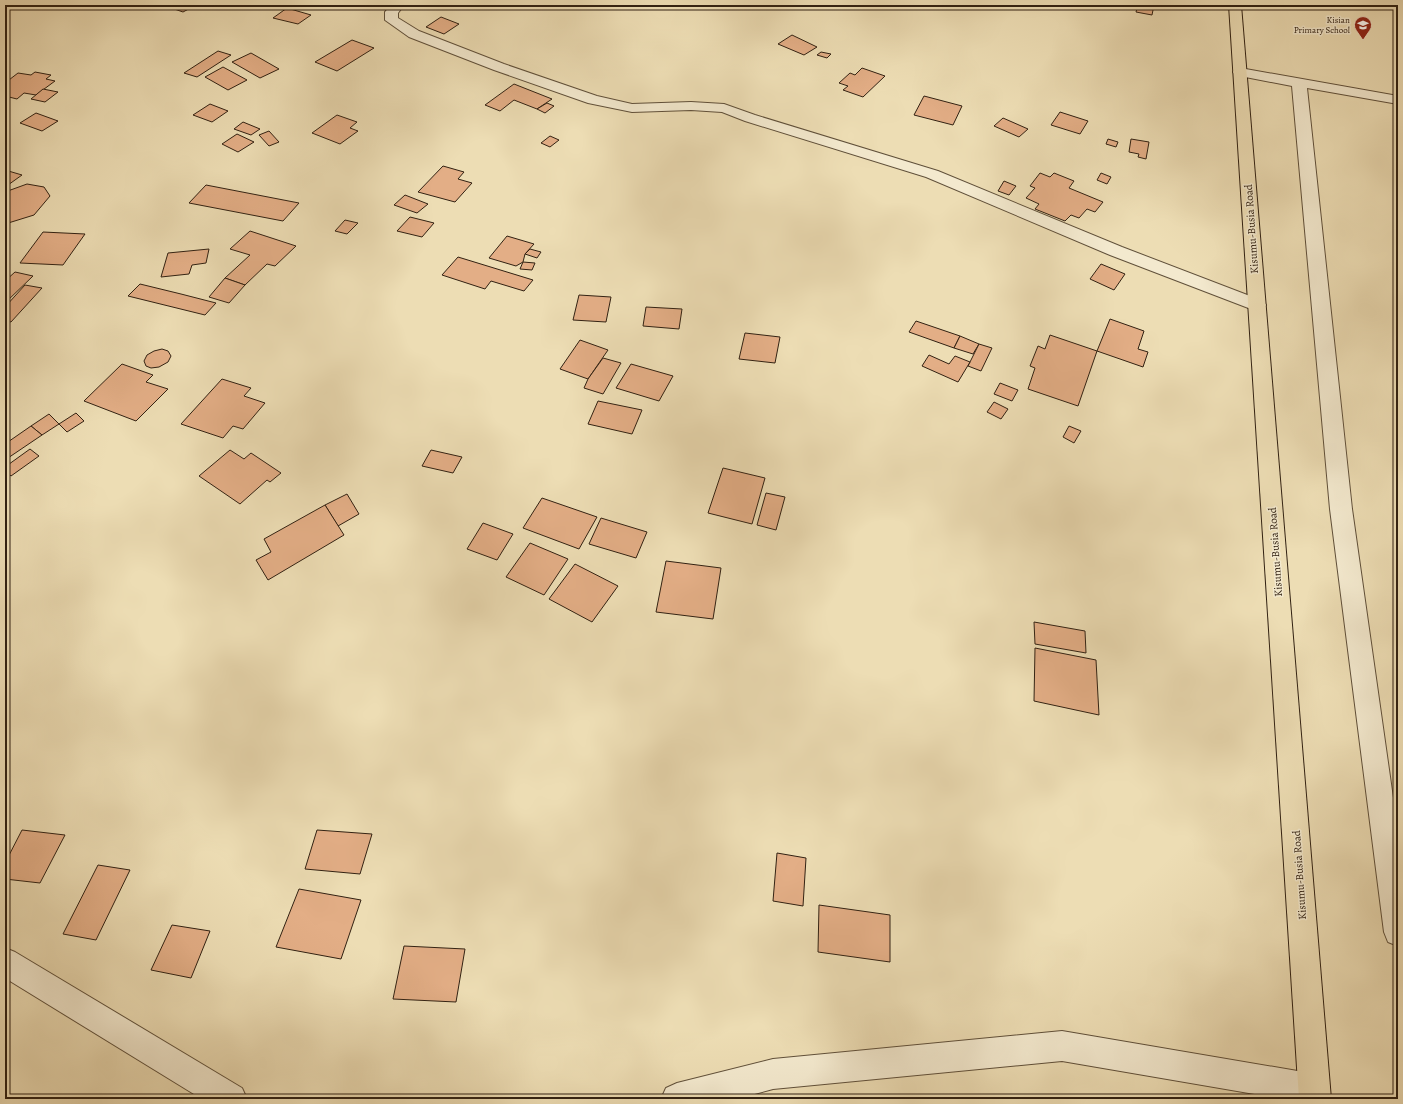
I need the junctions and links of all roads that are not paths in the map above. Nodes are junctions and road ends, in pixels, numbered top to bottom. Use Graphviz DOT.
graph roads {
  1 [pos="398,5"];
  2 [pos="1235,5"];
  3 [pos="1240,72"];
  4 [pos="1299,82"];
  5 [pos="1398,100"];
  6 [pos="1257,305"];
  7 [pos="1398,932"];
  8 [pos="5,962"];
  9 [pos="1315,1094"];
  10 [pos="231,1099"];
  11 [pos="677,1099"];
  1 -- 6 [label="street"];
  2 -- 3 [label="highway, Kisumu-Busia Road"];
  3 -- 4 [label="street"];
  3 -- 6 [label="highway, Kisumu-Busia Road"];
  4 -- 5 [label="street"];
  4 -- 7 [label="street"];
  6 -- 9 [label="highway, Kisumu-Busia Road"];
  8 -- 10 [label="street"];
  9 -- 11 [label="street"];
}
